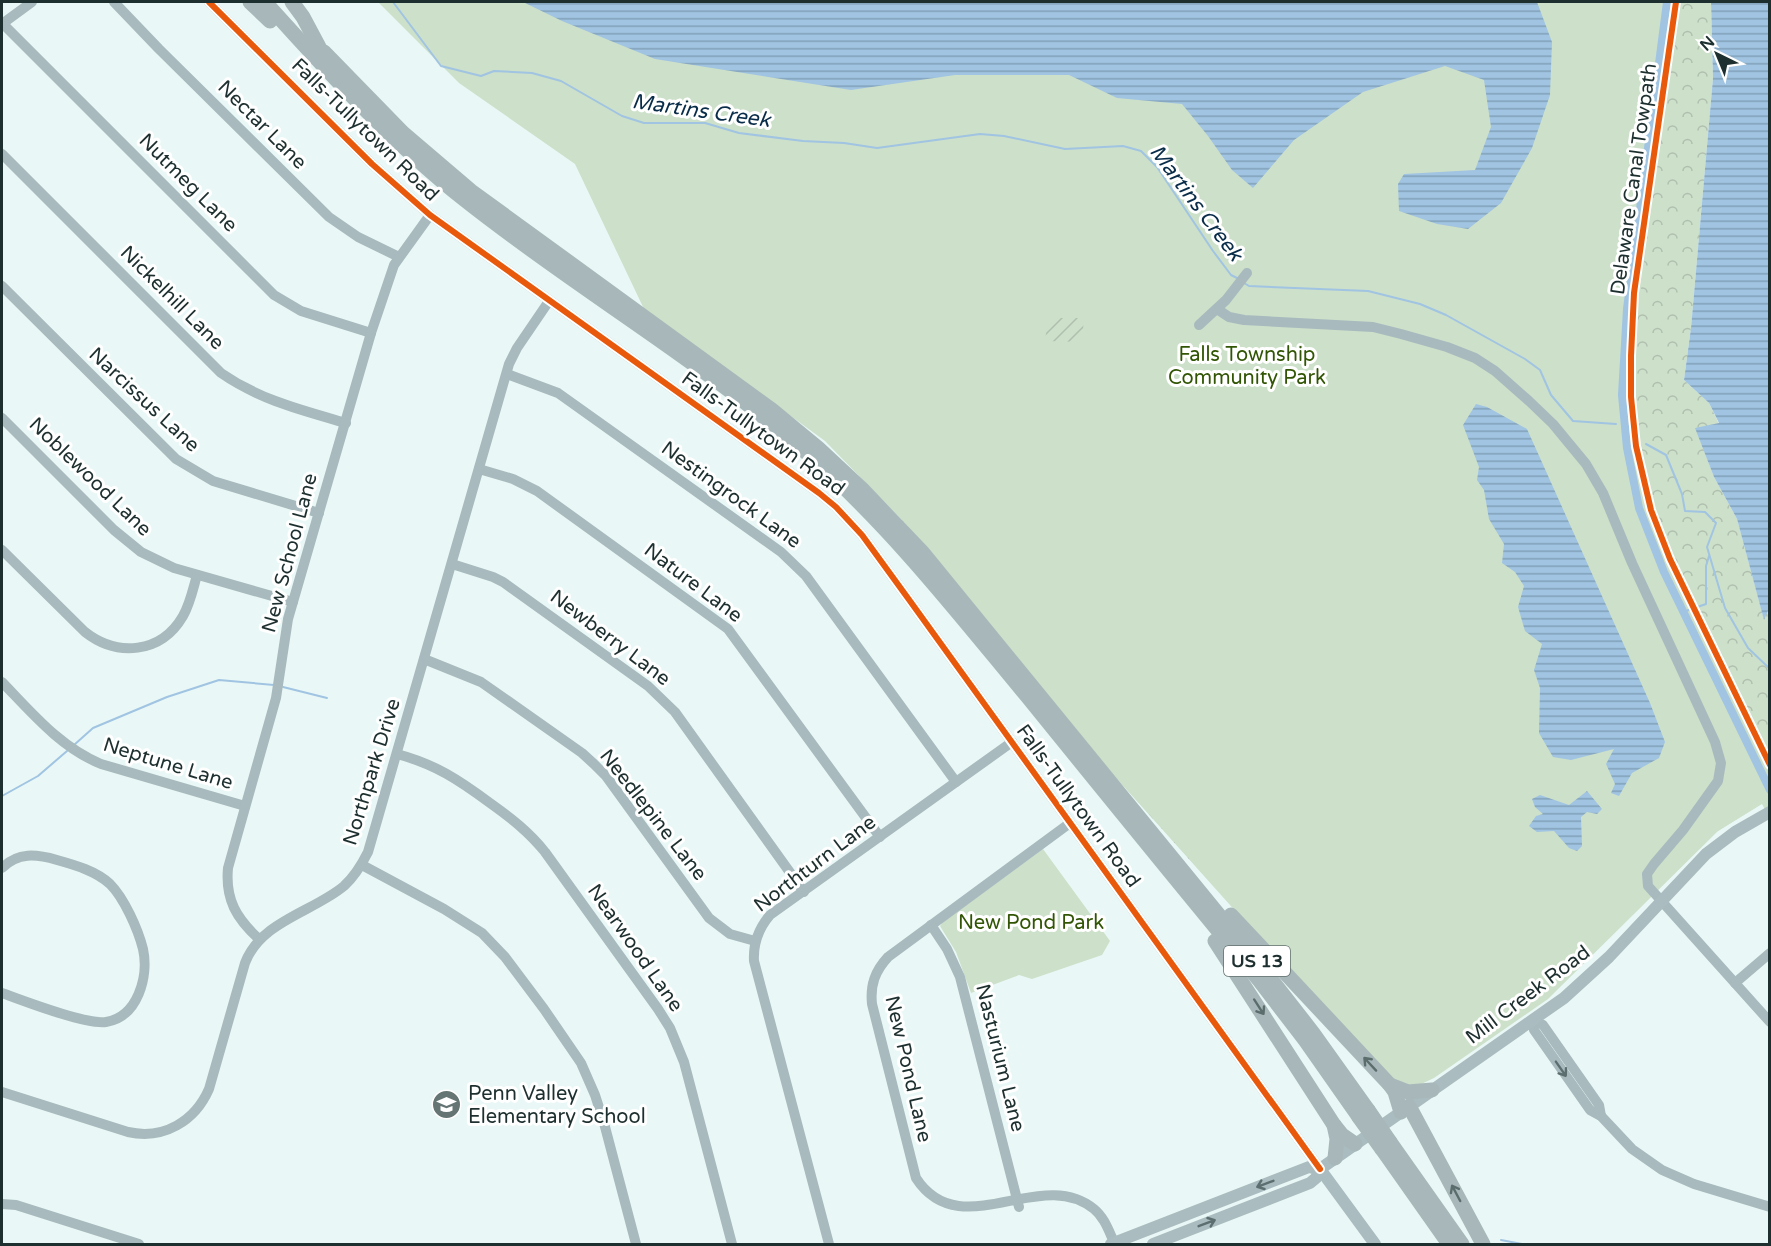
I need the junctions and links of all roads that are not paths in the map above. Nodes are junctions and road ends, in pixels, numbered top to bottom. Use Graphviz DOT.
graph roads {
  1 [pos="32,2"];
  2 [pos="114,2"];
  3 [pos="209,2"];
  4 [pos="250,2"];
  5 [pos="265,2"];
  6 [pos="278,2"];
  7 [pos="292,2"];
  8 [pos="2,23"];
  9 [pos="319,47"];
  10 [pos="353,99"];
  11 [pos="2,154"];
  12 [pos="429,215"];
  13 [pos="399,257"];
  14 [pos="1247,273"];
  15 [pos="2,286"];
  16 [pos="549,301"];
  17 [pos="1217,309"];
  18 [pos="1199,325"];
  19 [pos="371,333"];
  20 [pos="507,374"];
  21 [pos="2,418"];
  22 [pos="345,423"];
  23 [pos="479,469"];
  24 [pos="319,513"];
  25 [pos="2,550"];
  26 [pos="452,564"];
  27 [pos="197,575"];
  28 [pos="293,602"];
  29 [pos="424,659"];
  30 [pos="2,682"];
  31 [pos="1012,742"];
  32 [pos="397,754"];
  33 [pos="956,782"];
  34 [pos="245,806"];
  35 [pos="1770,812"];
  36 [pos="1139,817"];
  37 [pos="1070,823"];
  38 [pos="880,837"];
  39 [pos="362,865"];
  40 [pos="2,868"];
  41 [pos="1169,871"];
  42 [pos="804,892"];
  43 [pos="1661,902"];
  44 [pos="932,925"];
  45 [pos="259,939"];
  46 [pos="755,942"];
  47 [pos="1770,953"];
  48 [pos="1735,983"];
  49 [pos="2,993"];
  50 [pos="1533,1020"];
  51 [pos="1770,1022"];
  52 [pos="1390,1085"];
  53 [pos="1432,1090"];
  54 [pos="2,1092"];
  55 [pos="1405,1109"];
  56 [pos="1364,1114"];
  57 [pos="1334,1125"];
  58 [pos="1355,1144"];
  59 [pos="1386,1145"];
  60 [pos="1335,1158"];
  61 [pos="1320,1168"];
  62 [pos="2,1204"];
  63 [pos="1019,1207"];
  64 [pos="1770,1207"];
  65 [pos="120,1242"];
  66 [pos="1374,1243"];
  67 [pos="1113,1244"];
  68 [pos="140,1245"];
  69 [pos="636,1245"];
  70 [pos="732,1245"];
  71 [pos="829,1245"];
  72 [pos="1153,1245"];
  73 [pos="1449,1245"];
  74 [pos="1462,1245"];
  75 [pos="1483,1245"];
  1 -- 8 [label="street"];
  2 -- 13 [label="street, Nectar Lane"];
  3 -- 12 [label="street, Falls-Tullytown Road"];
  4 -- 10 [label="highway"];
  5 -- 10 [label="highway, US 13"];
  6 -- 9 [label="highway, US 13"];
  7 -- 9 [label="highway"];
  8 -- 19 [label="street, Nutmeg Lane"];
  9 -- 36 [label="highway, US 13"];
  10 -- 41 [label="highway, US 13"];
  11 -- 22 [label="street, Nickelhill Lane"];
  12 -- 13 [label="street, New School Lane"];
  12 -- 16 [label="street, Falls-Tullytown Road"];
  13 -- 19 [label="street, New School Lane"];
  14 -- 17 [label="street"];
  15 -- 24 [label="street, Narcissus Lane"];
  16 -- 20 [label="street, Northpark Drive"];
  16 -- 31 [label="street, Falls-Tullytown Road"];
  17 -- 18 [label="street"];
  17 -- 43 [label="street"];
  19 -- 22 [label="street, New School Lane"];
  20 -- 23 [label="street, Northpark Drive"];
  20 -- 33 [label="street, Nestingrock Lane"];
  21 -- 27 [label="street, Noblewood Lane"];
  22 -- 24 [label="street, New School Lane"];
  23 -- 26 [label="street, Northpark Drive"];
  23 -- 38 [label="street, Nature Lane"];
  24 -- 28 [label="street, New School Lane"];
  25 -- 27 [label="street"];
  26 -- 29 [label="street, Northpark Drive"];
  26 -- 42 [label="street, Newberry Lane"];
  27 -- 28 [label="street, Noblewood Lane"];
  28 -- 34 [label="street, New School Lane"];
  29 -- 32 [label="street, Northpark Drive"];
  29 -- 46 [label="street, Needlepine Lane"];
  30 -- 34 [label="street, Neptune Lane"];
  31 -- 33 [label="street, Northturn Lane"];
  31 -- 37 [label="street, Falls-Tullytown Road"];
  32 -- 39 [label="street, Northpark Drive"];
  32 -- 70 [label="street, Nearwood Lane"];
  33 -- 38 [label="street, Northturn Lane"];
  34 -- 45 [label="street, New School Lane"];
  35 -- 43 [label="main road, Mill Creek Road"];
  52 -- 36 [label="highway, one-way"];
  36 -- 56 [label="highway, US 13"];
  37 -- 44 [label="street, New Pond Lane"];
  37 -- 61 [label="street, Falls-Tullytown Road"];
  38 -- 42 [label="street, Northturn Lane"];
  39 -- 45 [label="street, Northpark Drive"];
  39 -- 69 [label="street"];
  40 -- 49 [label="street"];
  41 -- 56 [label="highway, US 13"];
  41 -- 57 [label="highway, one-way"];
  42 -- 46 [label="street, Northturn Lane"];
  43 -- 48 [label="street"];
  43 -- 50 [label="main road, Mill Creek Road"];
  44 -- 63 [label="street, Nasturium Lane"];
  44 -- 63 [label="street, New Pond Lane"];
  45 -- 54 [label="street, Northpark Drive"];
  46 -- 71 [label="street, Northturn Lane"];
  47 -- 48 [label="street"];
  48 -- 51 [label="street"];
  50 -- 53 [label="main road, Mill Creek Road"];
  50 -- 64 [label="street"];
  52 -- 53 [label="highway"];
  52 -- 55 [label="highway"];
  53 -- 55 [label="main road, Mill Creek Road"];
  55 -- 58 [label="main road, Mill Creek Road"];
  75 -- 55 [label="highway, one-way"];
  56 -- 59 [label="highway, US 13, bridge"];
  57 -- 58 [label="highway"];
  57 -- 60 [label="highway"];
  58 -- 60 [label="main road, Mill Creek Road"];
  59 -- 73 [label="highway, US 13"];
  59 -- 74 [label="highway, US 13"];
  60 -- 61 [label="main road, Mill Creek Road"];
  61 -- 66 [label="main road"];
  61 -- 67 [label="main road, one-way"];
  72 -- 61 [label="main road, one-way"];
  62 -- 65 [label="street"];
  63 -- 67 [label="street, New Pond Lane"];
  65 -- 68 [label="street"];
}
